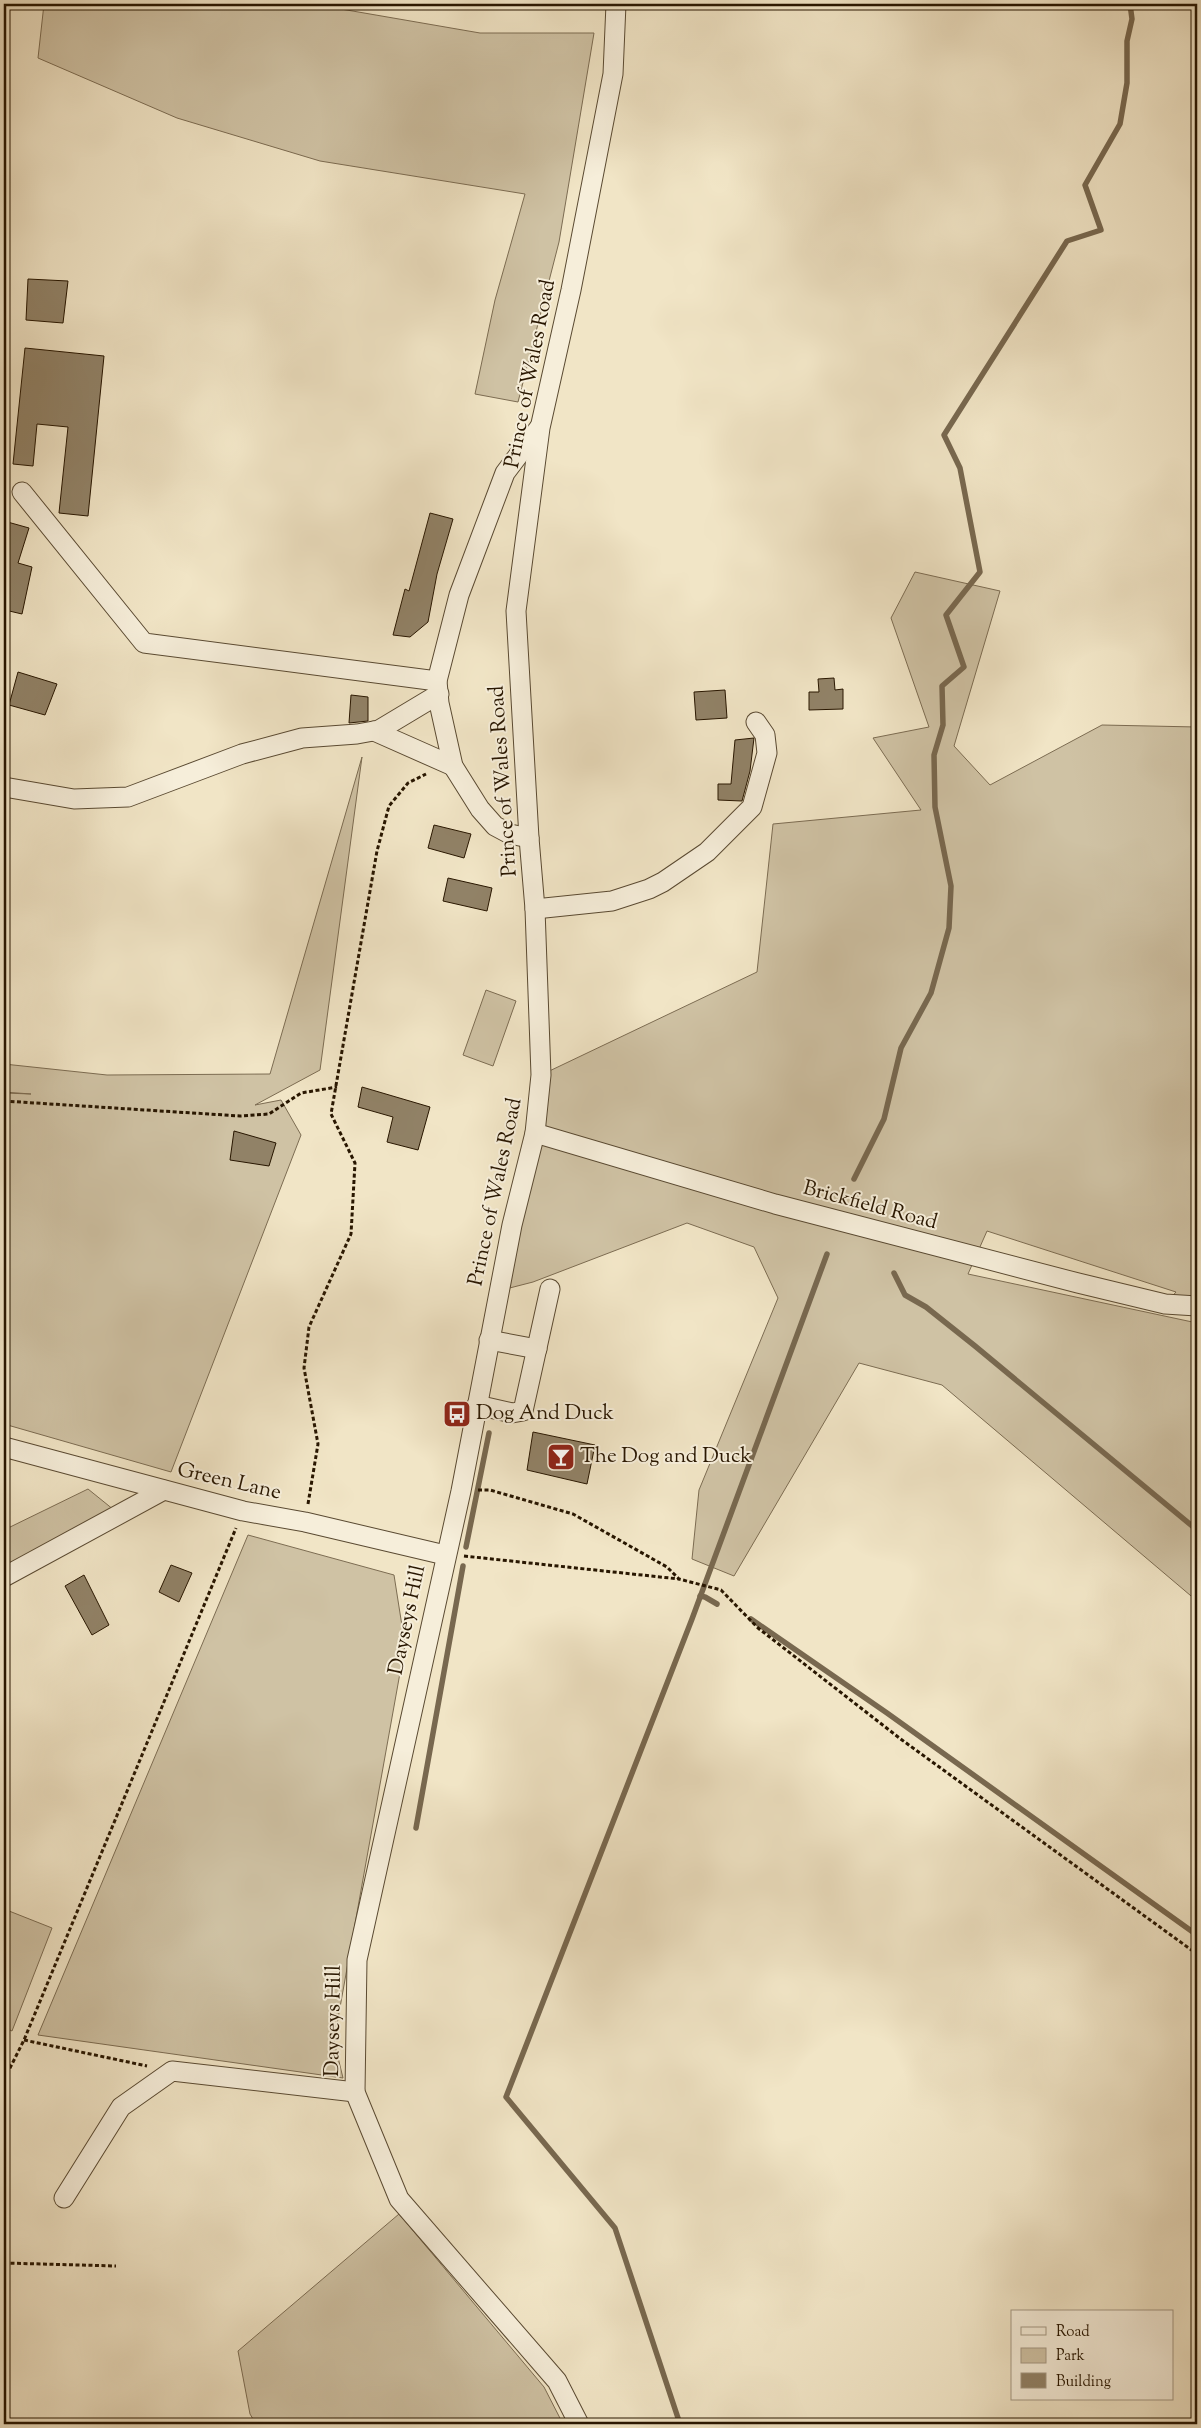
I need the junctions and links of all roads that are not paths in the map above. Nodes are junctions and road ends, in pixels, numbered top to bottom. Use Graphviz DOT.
graph roads {
  1 [pos="616,4"];
  2 [pos="540,428"];
  3 [pos="22,492"];
  4 [pos="438,687"];
  5 [pos="756,722"];
  6 [pos="374,731"];
  7 [pos="453,766"];
  8 [pos="4,787"];
  9 [pos="528,838"];
  10 [pos="536,909"];
  11 [pos="535,1133"];
  12 [pos="550,1289"];
  13 [pos="1197,1306"];
  14 [pos="489,1340"];
  15 [pos="537,1349"];
  16 [pos="477,1405"];
  17 [pos="4,1447"];
  18 [pos="164,1490"];
  19 [pos="445,1554"];
  20 [pos="4,1577"];
  21 [pos="355,2092"];
  22 [pos="64,2198"];
  23 [pos="579,2424"];
  1 -- 2 [label="street, Prince of Wales Road"];
  2 -- 4 [label="street"];
  2 -- 9 [label="street, Prince of Wales Road"];
  3 -- 4 [label="street"];
  4 -- 6 [label="street"];
  4 -- 7 [label="street"];
  5 -- 10 [label="street"];
  6 -- 7 [label="street"];
  6 -- 8 [label="street"];
  7 -- 9 [label="street"];
  9 -- 10 [label="street, Prince of Wales Road"];
  10 -- 11 [label="street, Prince of Wales Road"];
  11 -- 13 [label="street, Brickfield Road"];
  11 -- 14 [label="street, Prince of Wales Road"];
  12 -- 15 [label="street"];
  14 -- 15 [label="street"];
  14 -- 16 [label="street, Prince of Wales Road"];
  15 -- 16 [label="street"];
  16 -- 19 [label="street, Prince of Wales Road"];
  17 -- 18 [label="street, Green Lane"];
  18 -- 19 [label="street, Green Lane"];
  18 -- 20 [label="street"];
  19 -- 21 [label="street, Dayseys Hill"];
  21 -- 22 [label="street"];
  21 -- 23 [label="street, Dayseys Hill"];
}
